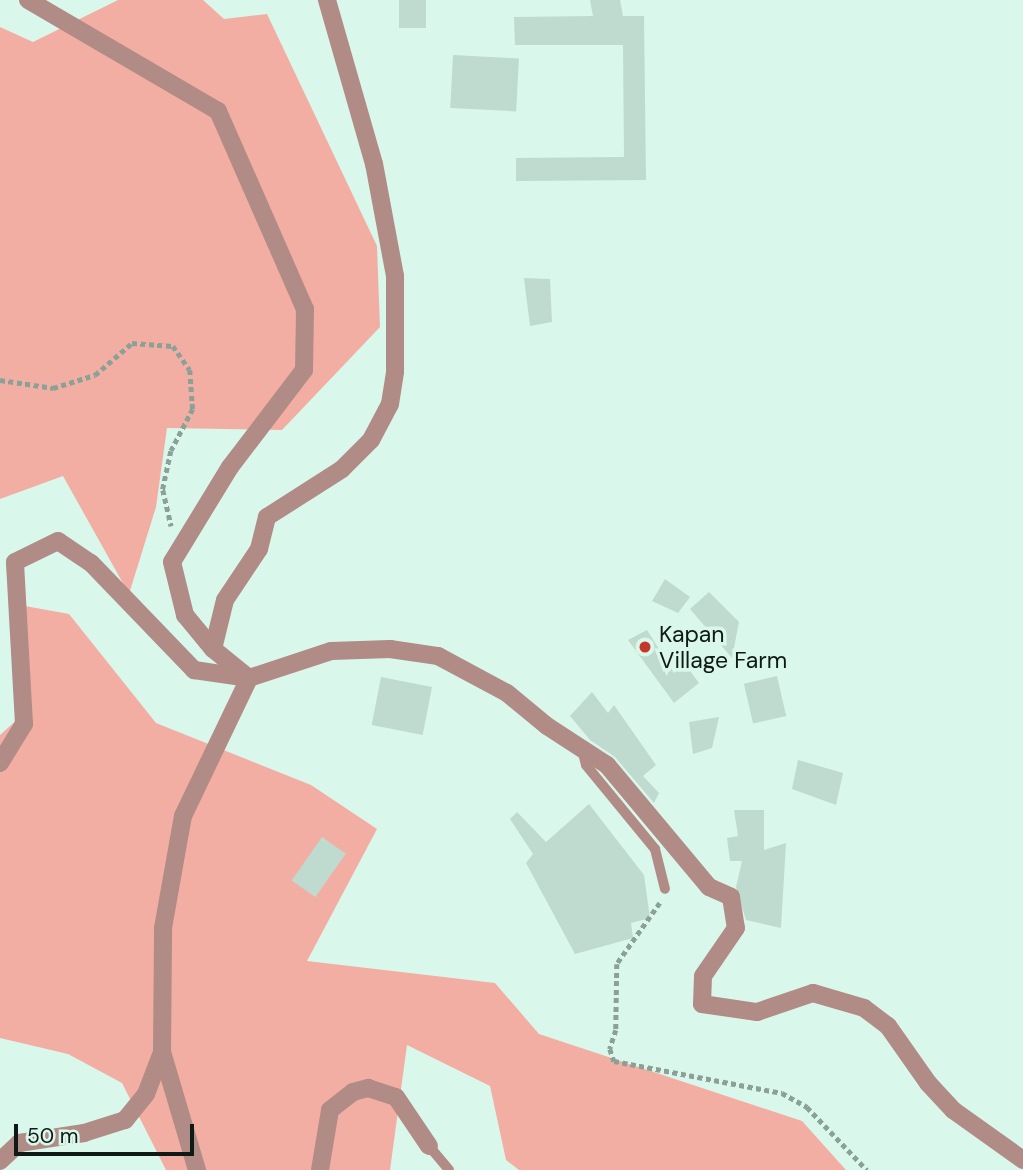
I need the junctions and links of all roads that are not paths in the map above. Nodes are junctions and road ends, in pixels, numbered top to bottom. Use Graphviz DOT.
graph roads {
  1 [pos="28,0"];
  2 [pos="327,0"];
  3 [pos="214,649"];
  4 [pos="249,678"];
  5 [pos="582,748"];
  6 [pos="0,763"];
  7 [pos="665,889"];
  8 [pos="162,1052"];
  9 [pos="429,1146"];
  10 [pos="1023,1160"];
  11 [pos="0,1161"];
  12 [pos="197,1170"];
  13 [pos="320,1170"];
  14 [pos="449,1170"];
  1 -- 3 [label="street"];
  2 -- 3 [label="street"];
  3 -- 4 [label="street"];
  4 -- 5 [label="street"];
  4 -- 6 [label="street"];
  4 -- 8 [label="street"];
  5 -- 7 [label="lane"];
  5 -- 10 [label="street"];
  8 -- 11 [label="street"];
  8 -- 12 [label="street"];
  9 -- 13 [label="street"];
  9 -- 14 [label="lane"];
}
